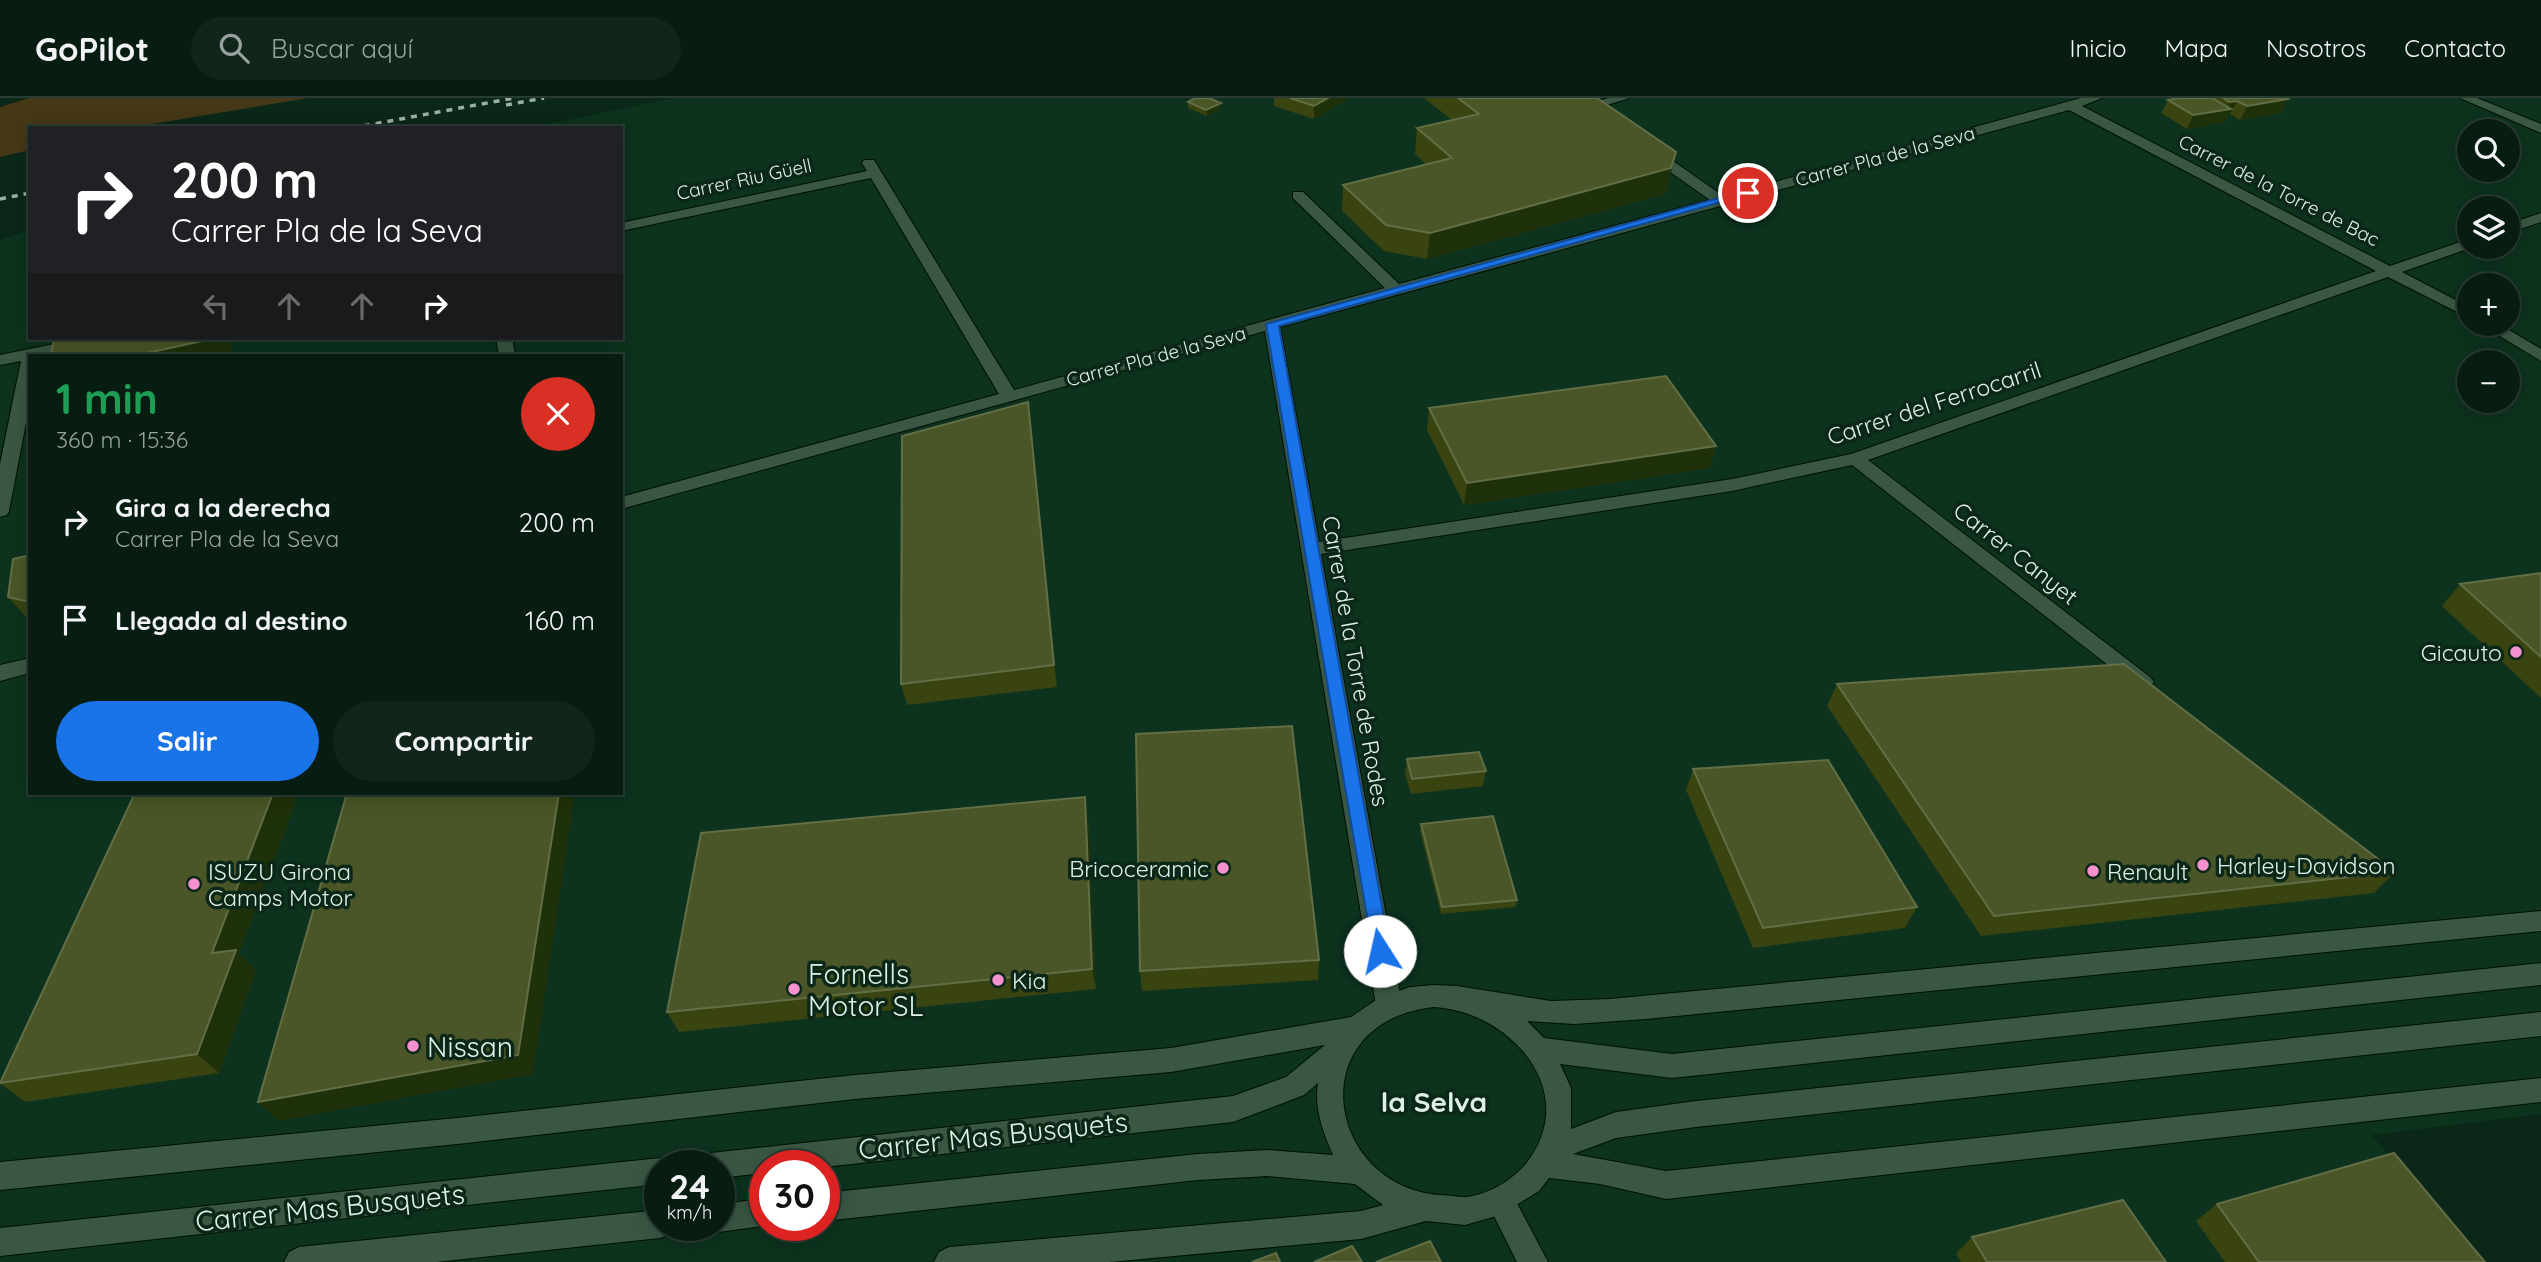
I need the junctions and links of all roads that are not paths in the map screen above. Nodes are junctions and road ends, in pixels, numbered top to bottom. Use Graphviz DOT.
graph roads {
  1 [pos="1575,98"];
  2 [pos="1624,98"];
  3 [pos="2096,98"];
  4 [pos="2466,98"];
  5 [pos="2070,105"];
  6 [pos="2541,129"];
  7 [pos="1643,146"];
  8 [pos="1298,195"];
  9 [pos="1721,201"];
  10 [pos="2541,217"];
  11 [pos="2520,225"];
  12 [pos="623,227"];
  13 [pos="2457,247"];
  14 [pos="2389,271"];
  15 [pos="1396,290"];
  16 [pos="2457,307"];
  17 [pos="1272,324"];
  18 [pos="2508,336"];
  19 [pos="94,340"];
  20 [pos="30,352"];
  21 [pos="2541,356"];
  22 [pos="0,360"];
  23 [pos="28,363"];
  24 [pos="1009,397"];
  25 [pos="1855,459"];
  26 [pos="623,502"];
  27 [pos="0,511"];
  28 [pos="1312,549"];
  29 [pos="28,666"];
  30 [pos="0,673"];
  31 [pos="2147,685"];
  32 [pos="2541,921"];
  33 [pos="2541,974"];
  34 [pos="1457,999"];
  35 [pos="1390,1005"];
  36 [pos="2541,1024"];
  37 [pos="1349,1037"];
  38 [pos="1538,1049"];
  39 [pos="2541,1090"];
  40 [pos="1550,1156"];
  41 [pos="735,1163"];
  42 [pos="1361,1171"];
  43 [pos="644,1173"];
  44 [pos="0,1176"];
  45 [pos="1501,1202"];
  46 [pos="840,1205"];
  47 [pos="1424,1208"];
  48 [pos="644,1226"];
  49 [pos="0,1242"];
  50 [pos="1008,1259"];
  51 [pos="299,1262"];
  52 [pos="949,1262"];
  53 [pos="1533,1262"];
  1 -- 2 [label="street"];
  3 -- 5 [label="street, Carrer Pla de la Seva"];
  4 -- 6 [label="street"];
  5 -- 9 [label="street, Carrer Pla de la Seva"];
  5 -- 14 [label="street, Carrer de la Torre de Bac"];
  7 -- 9 [label="street"];
  8 -- 15 [label="street"];
  9 -- 15 [label="street, Carrer Pla de la Seva"];
  10 -- 11 [label="street"];
  12 -- 24 [label="street, Carrer Riu Güell"];
  13 -- 14 [label="street, Carrer del Ferrocarril"];
  14 -- 16 [label="street, Carrer de la Torre de Bac"];
  14 -- 25 [label="street, Carrer del Ferrocarril"];
  15 -- 17 [label="street, Carrer Pla de la Seva"];
  17 -- 24 [label="street, Carrer Pla de la Seva"];
  17 -- 28 [label="street, Carrer de la Torre de Rodes"];
  18 -- 21 [label="street"];
  19 -- 20 [label="street"];
  20 -- 22 [label="street"];
  23 -- 27 [label="street"];
  24 -- 26 [label="street, Carrer Pla de la Seva"];
  25 -- 28 [label="street, Carrer del Ferrocarril"];
  25 -- 31 [label="street, Carrer Canyet"];
  28 -- 35 [label="street, Carrer de la Torre de Rodes"];
  29 -- 30 [label="street"];
  32 -- 34 [label="street"];
  33 -- 38 [label="street"];
  34 -- 35 [label="street"];
  34 -- 38 [label="street"];
  35 -- 37 [label="street"];
  36 -- 40 [label="street"];
  37 -- 41 [label="street, Carrer Mas Busquets"];
  37 -- 42 [label="street"];
  37 -- 44 [label="street"];
  38 -- 40 [label="street"];
  39 -- 40 [label="street"];
  40 -- 45 [label="street"];
  42 -- 46 [label="street"];
  42 -- 47 [label="street"];
  43 -- 49 [label="street, Carrer Mas Busquets"];
  45 -- 47 [label="street"];
  45 -- 53 [label="street"];
  47 -- 50 [label="street"];
  48 -- 51 [label="street"];
  50 -- 52 [label="street"];
}
